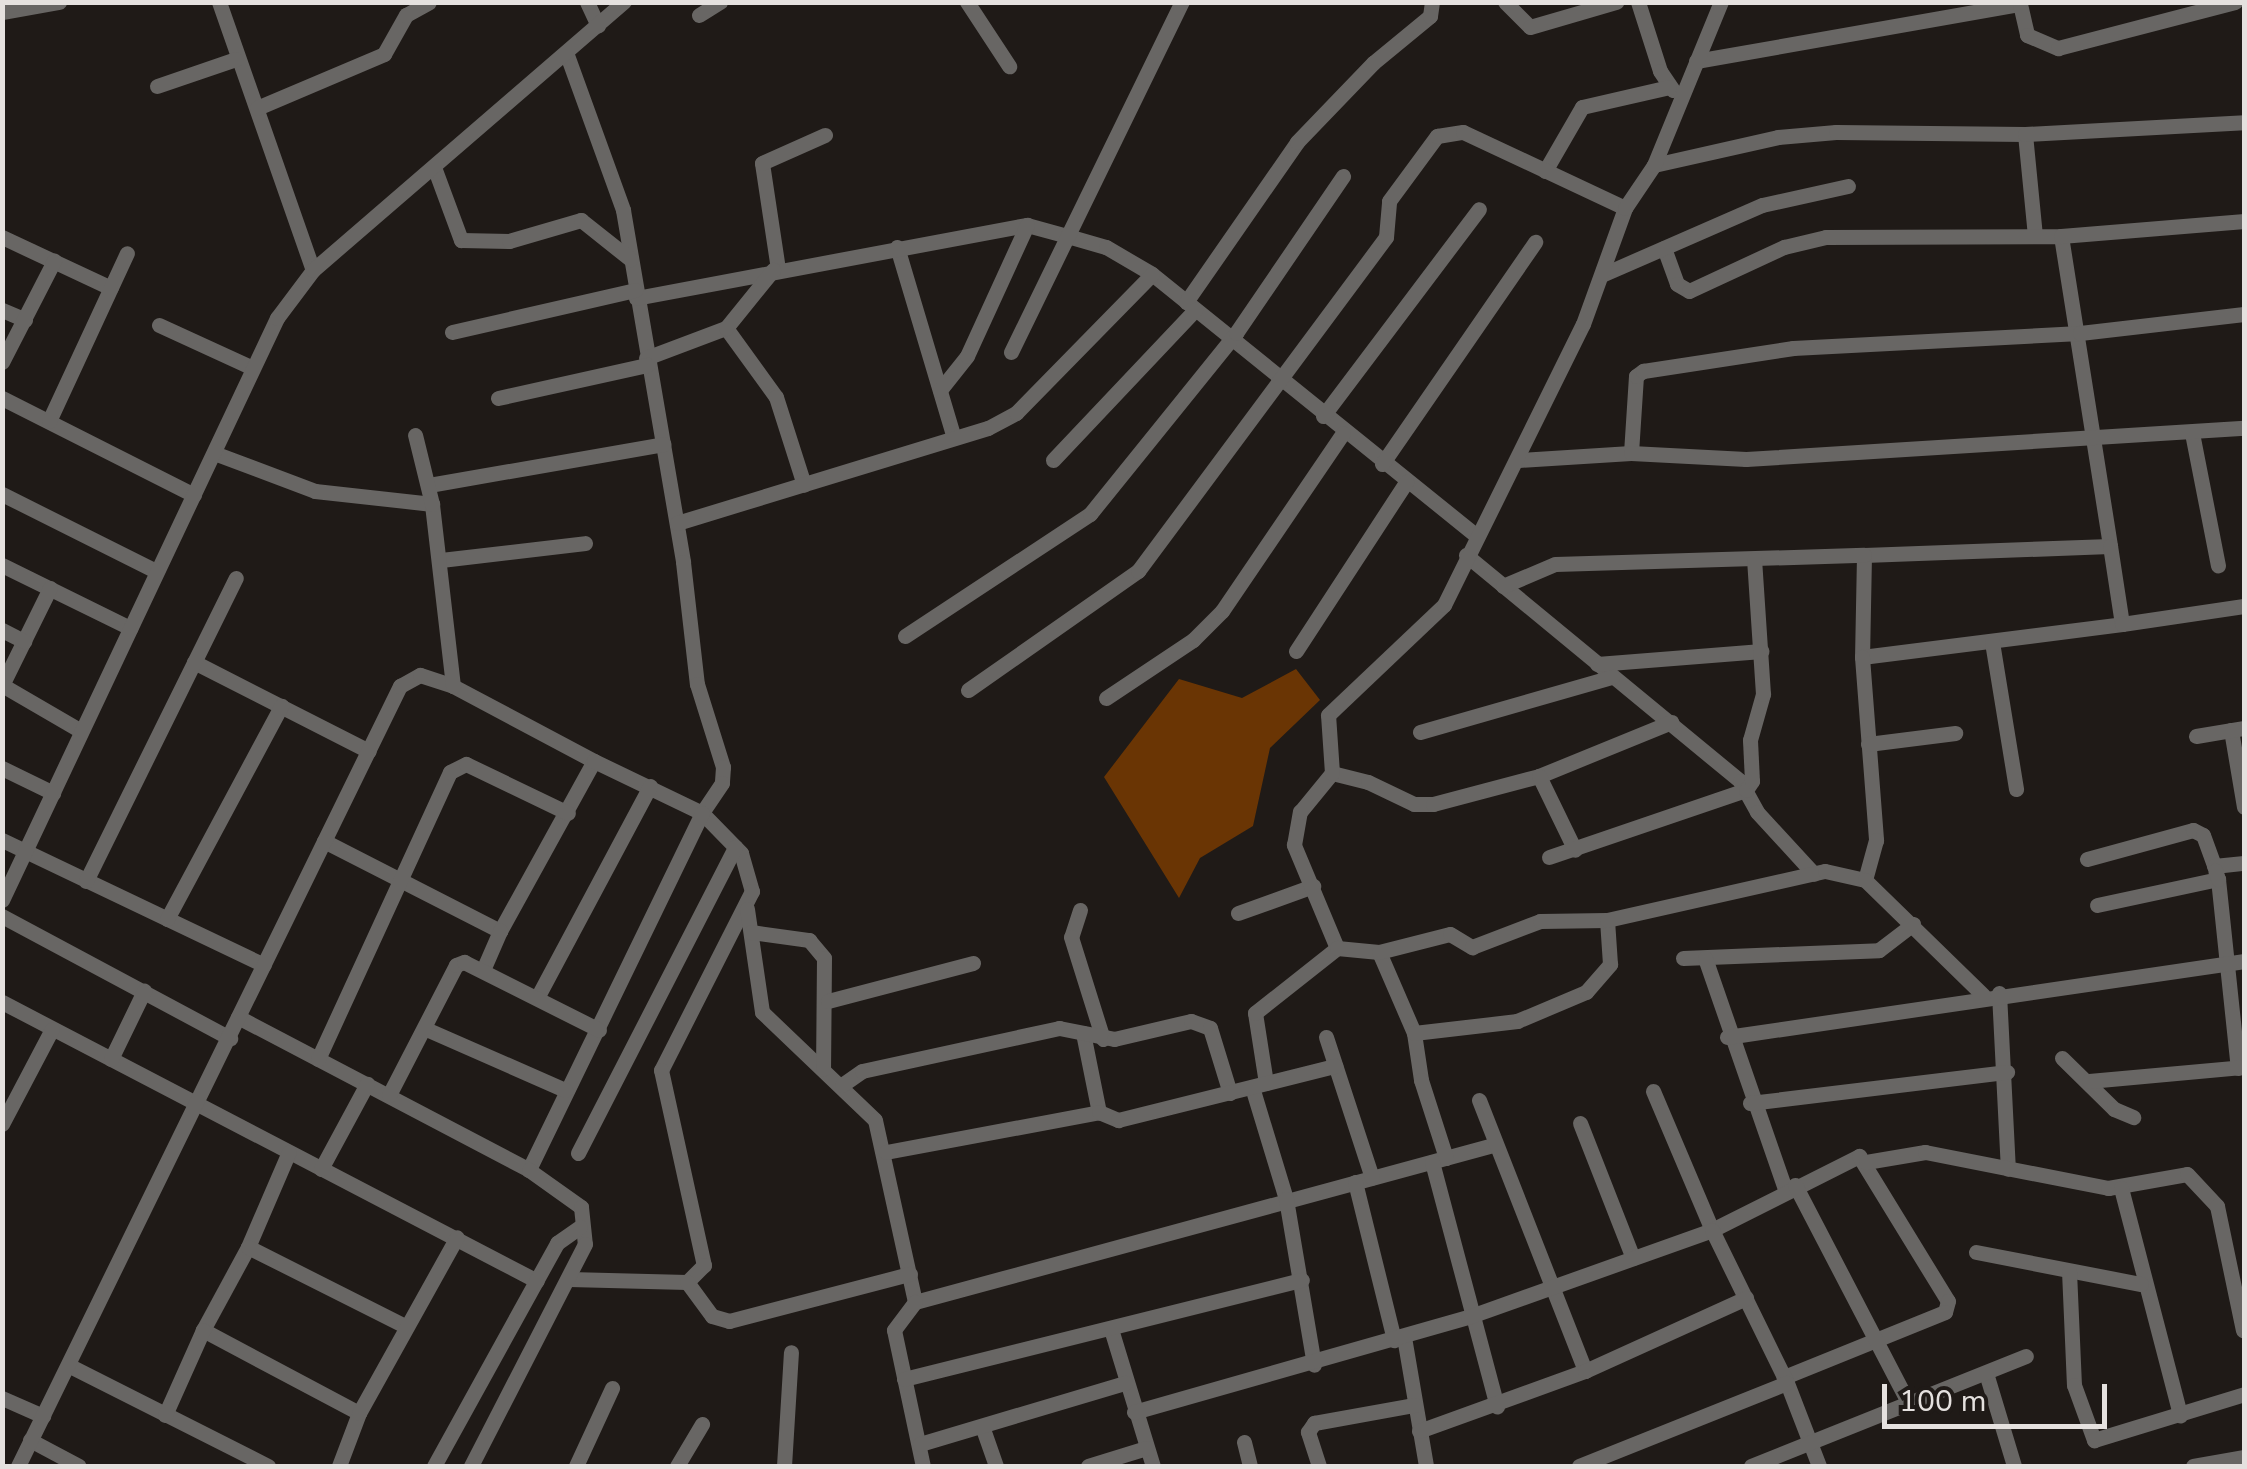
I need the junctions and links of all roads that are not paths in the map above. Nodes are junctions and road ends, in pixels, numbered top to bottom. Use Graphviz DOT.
graph roads {
  1 [pos="59,2"];
  2 [pos="219,2"];
  3 [pos="429,2"];
  4 [pos="588,2"];
  5 [pos="624,2"];
  6 [pos="720,2"];
  7 [pos="968,2"];
  8 [pos="1182,2"];
  9 [pos="1432,2"];
  10 [pos="1505,2"];
  11 [pos="1616,2"];
  12 [pos="1638,2"];
  13 [pos="1721,2"];
  14 [pos="1915,2"];
  15 [pos="2235,2"];
  16 [pos="2020,3"];
  17 [pos="2,12"];
  18 [pos="699,14"];
  19 [pos="1920,21"];
  20 [pos="598,26"];
  21 [pos="568,55"];
  22 [pos="236,59"];
  23 [pos="1696,61"];
  24 [pos="1009,66"];
  25 [pos="157,86"];
  26 [pos="1676,91"];
  27 [pos="257,108"];
  28 [pos="2244,122"];
  29 [pos="2025,134"];
  30 [pos="825,135"];
  31 [pos="1654,165"];
  32 [pos="434,167"];
  33 [pos="1545,170"];
  34 [pos="1343,176"];
  35 [pos="1848,186"];
  36 [pos="1624,208"];
  37 [pos="1479,209"];
  38 [pos="2244,222"];
  39 [pos="1028,225"];
  40 [pos="2035,236"];
  41 [pos="2062,236"];
  42 [pos="2,237"];
  43 [pos="1071,237"];
  44 [pos="1535,242"];
  45 [pos="897,247"];
  46 [pos="1664,248"];
  47 [pos="127,254"];
  48 [pos="630,259"];
  49 [pos="54,261"];
  50 [pos="776,269"];
  51 [pos="313,270"];
  52 [pos="1152,274"];
  53 [pos="1604,274"];
  54 [pos="110,288"];
  55 [pos="635,294"];
  56 [pos="1190,306"];
  57 [pos="2,310"];
  58 [pos="2244,314"];
  59 [pos="24,320"];
  60 [pos="159,325"];
  61 [pos="726,328"];
  62 [pos="452,332"];
  63 [pos="2080,333"];
  64 [pos="1231,340"];
  65 [pos="1010,352"];
  66 [pos="2,362"];
  67 [pos="646,362"];
  68 [pos="254,368"];
  69 [pos="1276,377"];
  70 [pos="940,390"];
  71 [pos="2,398"];
  72 [pos="498,398"];
  73 [pos="1322,416"];
  74 [pos="49,421"];
  75 [pos="2244,428"];
  76 [pos="2192,432"];
  77 [pos="1344,433"];
  78 [pos="414,435"];
  79 [pos="954,438"];
  80 [pos="2093,440"];
  81 [pos="663,444"];
  82 [pos="1631,452"];
  83 [pos="214,453"];
  84 [pos="1053,460"];
  85 [pos="1519,460"];
  86 [pos="1382,464"];
  87 [pos="1406,482"];
  88 [pos="429,485"];
  89 [pos="804,485"];
  90 [pos="2,494"];
  91 [pos="194,495"];
  92 [pos="432,504"];
  93 [pos="677,524"];
  94 [pos="1474,535"];
  95 [pos="585,543"];
  96 [pos="2110,546"];
  97 [pos="1466,555"];
  98 [pos="1864,555"];
  99 [pos="1754,558"];
  100 [pos="440,560"];
  101 [pos="2,564"];
  102 [pos="2218,565"];
  103 [pos="156,572"];
  104 [pos="236,578"];
  105 [pos="1503,586"];
  106 [pos="50,588"];
  107 [pos="2244,606"];
  108 [pos="2122,624"];
  109 [pos="130,628"];
  110 [pos="2,630"];
  111 [pos="905,636"];
  112 [pos="24,641"];
  113 [pos="1992,642"];
  114 [pos="1296,651"];
  115 [pos="1760,651"];
  116 [pos="1862,657"];
  117 [pos="194,662"];
  118 [pos="1597,664"];
  119 [pos="1612,677"];
  120 [pos="453,686"];
  121 [pos="968,690"];
  122 [pos="1106,698"];
  123 [pos="280,706"];
  124 [pos="1671,722"];
  125 [pos="2238,729"];
  126 [pos="81,731"];
  127 [pos="1420,732"];
  128 [pos="1954,733"];
  129 [pos="2196,736"];
  130 [pos="1868,744"];
  131 [pos="369,751"];
  132 [pos="594,762"];
  133 [pos="2,768"];
  134 [pos="1332,774"];
  135 [pos="1539,776"];
  136 [pos="650,786"];
  137 [pos="2016,789"];
  138 [pos="1746,790"];
  139 [pos="52,793"];
  140 [pos="2244,807"];
  141 [pos="568,813"];
  142 [pos="702,813"];
  143 [pos="2,840"];
  144 [pos="324,841"];
  145 [pos="734,847"];
  146 [pos="1575,850"];
  147 [pos="25,852"];
  148 [pos="1550,856"];
  149 [pos="2086,860"];
  150 [pos="2244,863"];
  151 [pos="2216,873"];
  152 [pos="1814,874"];
  153 [pos="400,880"];
  154 [pos="1864,880"];
  155 [pos="86,881"];
  156 [pos="1312,886"];
  157 [pos="2,900"];
  158 [pos="2097,906"];
  159 [pos="748,909"];
  160 [pos="1080,910"];
  161 [pos="1238,914"];
  162 [pos="2,916"];
  163 [pos="167,919"];
  164 [pos="1608,920"];
  165 [pos="1914,924"];
  166 [pos="500,931"];
  167 [pos="751,932"];
  168 [pos="1337,948"];
  169 [pos="1378,952"];
  170 [pos="1683,958"];
  171 [pos="1705,958"];
  172 [pos="2244,961"];
  173 [pos="973,962"];
  174 [pos="2226,964"];
  175 [pos="264,965"];
  176 [pos="482,970"];
  177 [pos="144,992"];
  178 [pos="1991,994"];
  179 [pos="538,996"];
  180 [pos="2,1002"];
  181 [pos="828,1002"];
  182 [pos="238,1017"];
  183 [pos="52,1028"];
  184 [pos="426,1029"];
  185 [pos="598,1030"];
  186 [pos="1082,1033"];
  187 [pos="1414,1033"];
  188 [pos="1326,1037"];
  189 [pos="1727,1037"];
  190 [pos="230,1038"];
  191 [pos="1103,1039"];
  192 [pos="2062,1058"];
  193 [pos="111,1059"];
  194 [pos="318,1059"];
  195 [pos="1335,1066"];
  196 [pos="2242,1067"];
  197 [pos="823,1069"];
  198 [pos="2007,1072"];
  199 [pos="2089,1081"];
  200 [pos="367,1084"];
  201 [pos="842,1084"];
  202 [pos="1259,1085"];
  203 [pos="565,1090"];
  204 [pos="1653,1091"];
  205 [pos="1230,1093"];
  206 [pos="389,1095"];
  207 [pos="1479,1100"];
  208 [pos="196,1101"];
  209 [pos="8,1102"];
  210 [pos="1750,1103"];
  211 [pos="1099,1112"];
  212 [pos="2133,1117"];
  213 [pos="1580,1123"];
  214 [pos="2,1124"];
  215 [pos="1494,1145"];
  216 [pos="289,1152"];
  217 [pos="886,1152"];
  218 [pos="578,1154"];
  219 [pos="1439,1160"];
  220 [pos="1866,1162"];
  221 [pos="321,1169"];
  222 [pos="2008,1169"];
  223 [pos="529,1170"];
  224 [pos="1372,1178"];
  225 [pos="1355,1182"];
  226 [pos="1790,1187"];
  227 [pos="2120,1188"];
  228 [pos="1286,1199"];
  229 [pos="580,1226"];
  230 [pos="1712,1230"];
  231 [pos="2224,1234"];
  232 [pos="2244,1234"];
  233 [pos="457,1236"];
  234 [pos="248,1246"];
  235 [pos="1976,1252"];
  236 [pos="1634,1258"];
  237 [pos="2069,1271"];
  238 [pos="910,1274"];
  239 [pos="569,1279"];
  240 [pos="1302,1280"];
  241 [pos="537,1281"];
  242 [pos="687,1282"];
  243 [pos="2142,1284"];
  244 [pos="1550,1289"];
  245 [pos="1746,1298"];
  246 [pos="915,1302"];
  247 [pos="1468,1317"];
  248 [pos="405,1326"];
  249 [pos="1112,1328"];
  250 [pos="203,1330"];
  251 [pos="2243,1330"];
  252 [pos="1399,1338"];
  253 [pos="1877,1338"];
  254 [pos="790,1352"];
  255 [pos="2026,1356"];
  256 [pos="1314,1365"];
  257 [pos="70,1366"];
  258 [pos="1585,1371"];
  259 [pos="1986,1373"];
  260 [pos="904,1380"];
  261 [pos="1786,1380"];
  262 [pos="1125,1383"];
  263 [pos="612,1388"];
  264 [pos="2244,1394"];
  265 [pos="2,1398"];
  266 [pos="1414,1405"];
  267 [pos="1497,1406"];
  268 [pos="1910,1406"];
  269 [pos="1134,1412"];
  270 [pos="166,1414"];
  271 [pos="359,1414"];
  272 [pos="2180,1415"];
  273 [pos="42,1416"];
  274 [pos="702,1424"];
  275 [pos="982,1426"];
  276 [pos="1418,1432"];
  277 [pos="30,1440"];
  278 [pos="1244,1442"];
  279 [pos="920,1444"];
  280 [pos="1810,1444"];
  281 [pos="1146,1448"];
  282 [pos="1628,1448"];
  283 [pos="2244,1457"];
  284 [pos="18,1466"];
  285 [pos="80,1466"];
  286 [pos="268,1466"];
  287 [pos="340,1466"];
  288 [pos="437,1466"];
  289 [pos="471,1466"];
  290 [pos="576,1466"];
  291 [pos="678,1466"];
  292 [pos="784,1466"];
  293 [pos="923,1466"];
  294 [pos="996,1466"];
  295 [pos="1088,1466"];
  296 [pos="1153,1466"];
  297 [pos="1250,1466"];
  298 [pos="1319,1466"];
  299 [pos="1426,1466"];
  300 [pos="1580,1466"];
  301 [pos="1634,1466"];
  302 [pos="1751,1466"];
  303 [pos="1819,1466"];
  304 [pos="2014,1466"];
  305 [pos="2194,1466"];
  1 -- 17 [label="street"];
  2 -- 22 [label="street"];
  3 -- 27 [label="street"];
  4 -- 20 [label="street"];
  5 -- 20 [label="street"];
  6 -- 18 [label="street"];
  7 -- 24 [label="street"];
  8 -- 43 [label="street"];
  9 -- 56 [label="street"];
  10 -- 11 [label="street"];
  12 -- 26 [label="street"];
  13 -- 23 [label="street"];
  14 -- 19 [label="street"];
  15 -- 16 [label="street"];
  16 -- 19 [label="street"];
  19 -- 23 [label="street"];
  20 -- 21 [label="street"];
  21 -- 32 [label="street"];
  21 -- 48 [label="street"];
  22 -- 25 [label="street"];
  22 -- 27 [label="street"];
  23 -- 26 [label="street"];
  26 -- 31 [label="street"];
  26 -- 33 [label="street"];
  27 -- 51 [label="street"];
  28 -- 29 [label="street"];
  29 -- 31 [label="street"];
  29 -- 40 [label="street"];
  30 -- 50 [label="street"];
  31 -- 36 [label="street"];
  32 -- 48 [label="street"];
  32 -- 51 [label="street"];
  33 -- 36 [label="street"];
  33 -- 69 [label="street"];
  34 -- 64 [label="street"];
  35 -- 46 [label="street"];
  36 -- 53 [label="street"];
  37 -- 73 [label="street"];
  38 -- 41 [label="street"];
  39 -- 43 [label="street"];
  39 -- 45 [label="street"];
  39 -- 70 [label="street"];
  40 -- 41 [label="street"];
  40 -- 46 [label="street"];
  41 -- 63 [label="street"];
  42 -- 49 [label="street"];
  43 -- 52 [label="street"];
  43 -- 65 [label="street"];
  44 -- 86 [label="street"];
  45 -- 50 [label="street"];
  45 -- 70 [label="street"];
  46 -- 53 [label="street"];
  47 -- 54 [label="street"];
  48 -- 55 [label="street"];
  49 -- 54 [label="street"];
  49 -- 59 [label="street"];
  50 -- 55 [label="street"];
  50 -- 61 [label="street"];
  51 -- 68 [label="street"];
  52 -- 56 [label="street"];
  52 -- 79 [label="street"];
  53 -- 85 [label="street"];
  54 -- 74 [label="street"];
  55 -- 62 [label="street"];
  55 -- 67 [label="street"];
  56 -- 64 [label="street"];
  56 -- 84 [label="street"];
  57 -- 59 [label="street"];
  58 -- 63 [label="street"];
  59 -- 66 [label="street"];
  60 -- 68 [label="street"];
  61 -- 67 [label="street"];
  61 -- 89 [label="street"];
  63 -- 80 [label="street"];
  63 -- 82 [label="street"];
  64 -- 69 [label="street"];
  64 -- 111 [label="street"];
  67 -- 72 [label="street"];
  67 -- 81 [label="street"];
  68 -- 83 [label="street"];
  69 -- 73 [label="street"];
  69 -- 121 [label="street"];
  70 -- 79 [label="street"];
  71 -- 74 [label="street"];
  73 -- 77 [label="street"];
  74 -- 91 [label="street"];
  75 -- 76 [label="street"];
  76 -- 80 [label="street"];
  76 -- 102 [label="street"];
  77 -- 86 [label="street"];
  77 -- 122 [label="street"];
  78 -- 88 [label="street"];
  79 -- 89 [label="street"];
  80 -- 82 [label="street"];
  80 -- 96 [label="street"];
  81 -- 88 [label="street"];
  81 -- 93 [label="street"];
  82 -- 85 [label="street"];
  83 -- 91 [label="street"];
  83 -- 92 [label="street"];
  85 -- 94 [label="street"];
  86 -- 87 [label="street"];
  87 -- 94 [label="street"];
  87 -- 114 [label="street"];
  88 -- 92 [label="street"];
  89 -- 93 [label="street"];
  90 -- 103 [label="street"];
  91 -- 103 [label="street"];
  92 -- 100 [label="street"];
  93 -- 142 [label="street"];
  94 -- 97 [label="street"];
  95 -- 100 [label="street"];
  96 -- 98 [label="street"];
  96 -- 108 [label="street"];
  97 -- 105 [label="street"];
  97 -- 134 [label="street"];
  98 -- 99 [label="street"];
  98 -- 116 [label="street"];
  99 -- 105 [label="street"];
  99 -- 115 [label="street"];
  100 -- 120 [label="street"];
  101 -- 106 [label="street"];
  103 -- 109 [label="street"];
  104 -- 117 [label="street"];
  105 -- 118 [label="street"];
  106 -- 109 [label="street"];
  106 -- 112 [label="street"];
  107 -- 108 [label="street"];
  108 -- 113 [label="street"];
  109 -- 126 [label="street"];
  110 -- 112 [label="street"];
  112 -- 126 [label="street"];
  113 -- 116 [label="street"];
  113 -- 137 [label="street"];
  115 -- 118 [label="street"];
  115 -- 138 [label="street"];
  116 -- 130 [label="street"];
  117 -- 123 [label="street"];
  117 -- 155 [label="street"];
  118 -- 119 [label="street"];
  119 -- 124 [label="street"];
  119 -- 127 [label="street"];
  120 -- 131 [label="street"];
  120 -- 132 [label="street"];
  123 -- 131 [label="street"];
  123 -- 163 [label="street"];
  124 -- 135 [label="street"];
  124 -- 138 [label="street"];
  125 -- 129 [label="street"];
  125 -- 140 [label="street"];
  126 -- 139 [label="street"];
  128 -- 130 [label="street"];
  130 -- 154 [label="street"];
  131 -- 144 [label="street"];
  132 -- 136 [label="street"];
  132 -- 141 [label="street"];
  133 -- 139 [label="street"];
  134 -- 135 [label="street"];
  134 -- 156 [label="street"];
  135 -- 146 [label="street"];
  136 -- 142 [label="street"];
  136 -- 179 [label="street"];
  138 -- 146 [label="street"];
  138 -- 152 [label="street"];
  139 -- 147 [label="street"];
  141 -- 153 [label="street"];
  141 -- 166 [label="street"];
  142 -- 145 [label="street"];
  142 -- 185 [label="street"];
  143 -- 147 [label="street"];
  144 -- 153 [label="street"];
  144 -- 175 [label="street"];
  145 -- 159 [label="street"];
  145 -- 218 [label="street"];
  146 -- 148 [label="street"];
  147 -- 155 [label="street"];
  147 -- 157 [label="street"];
  149 -- 151 [label="street"];
  150 -- 151 [label="street"];
  151 -- 158 [label="street"];
  151 -- 174 [label="street"];
  152 -- 154 [label="street"];
  152 -- 164 [label="street"];
  153 -- 166 [label="street"];
  153 -- 194 [label="street"];
  154 -- 165 [label="street"];
  155 -- 163 [label="street"];
  156 -- 161 [label="street"];
  156 -- 168 [label="street"];
  159 -- 167 [label="street"];
  159 -- 242 [label="street"];
  160 -- 191 [label="street"];
  162 -- 177 [label="street"];
  163 -- 175 [label="street"];
  164 -- 169 [label="street"];
  164 -- 187 [label="street"];
  165 -- 171 [label="street"];
  165 -- 178 [label="street"];
  166 -- 176 [label="street"];
  167 -- 181 [label="street"];
  167 -- 197 [label="street"];
  168 -- 169 [label="street"];
  168 -- 202 [label="street"];
  169 -- 187 [label="street"];
  170 -- 171 [label="street"];
  171 -- 189 [label="street"];
  172 -- 174 [label="street"];
  173 -- 181 [label="street"];
  174 -- 178 [label="street"];
  174 -- 196 [label="street"];
  175 -- 182 [label="street"];
  176 -- 179 [label="street"];
  176 -- 184 [label="street"];
  177 -- 190 [label="street"];
  177 -- 193 [label="street"];
  178 -- 189 [label="street"];
  178 -- 198 [label="street"];
  179 -- 185 [label="street"];
  180 -- 183 [label="street"];
  181 -- 197 [label="street"];
  182 -- 190 [label="street"];
  182 -- 194 [label="street"];
  183 -- 193 [label="street"];
  183 -- 209 [label="street"];
  184 -- 203 [label="street"];
  184 -- 206 [label="street"];
  185 -- 203 [label="street"];
  186 -- 191 [label="street"];
  186 -- 201 [label="street"];
  186 -- 211 [label="street"];
  187 -- 219 [label="street"];
  188 -- 195 [label="street"];
  189 -- 210 [label="street"];
  190 -- 208 [label="street"];
  191 -- 205 [label="street"];
  192 -- 199 [label="street"];
  193 -- 208 [label="street"];
  194 -- 200 [label="street"];
  195 -- 202 [label="street"];
  195 -- 224 [label="street"];
  196 -- 199 [label="street"];
  197 -- 201 [label="street"];
  198 -- 210 [label="street"];
  198 -- 222 [label="street"];
  199 -- 212 [label="street"];
  200 -- 206 [label="street"];
  200 -- 221 [label="street"];
  201 -- 217 [label="street"];
  202 -- 205 [label="street"];
  202 -- 228 [label="street"];
  203 -- 223 [label="street"];
  204 -- 230 [label="street"];
  205 -- 211 [label="street"];
  206 -- 223 [label="street"];
  207 -- 215 [label="street"];
  208 -- 216 [label="street"];
  208 -- 257 [label="street"];
  209 -- 214 [label="street"];
  210 -- 226 [label="street"];
  211 -- 217 [label="street"];
  213 -- 236 [label="street"];
  215 -- 219 [label="street"];
  215 -- 244 [label="street"];
  216 -- 221 [label="street"];
  216 -- 234 [label="street"];
  217 -- 238 [label="street"];
  219 -- 224 [label="street"];
  219 -- 247 [label="street"];
  220 -- 222 [label="street"];
  220 -- 226 [label="street"];
  220 -- 253 [label="street"];
  221 -- 233 [label="street"];
  222 -- 227 [label="street"];
  223 -- 229 [label="street"];
  224 -- 225 [label="street"];
  225 -- 228 [label="street"];
  225 -- 252 [label="street"];
  226 -- 230 [label="street"];
  226 -- 253 [label="street"];
  227 -- 231 [label="street"];
  227 -- 243 [label="street"];
  228 -- 240 [label="street"];
  228 -- 246 [label="street"];
  229 -- 239 [label="street"];
  229 -- 241 [label="street"];
  230 -- 236 [label="street"];
  230 -- 245 [label="street"];
  231 -- 232 [label="street"];
  231 -- 251 [label="street"];
  233 -- 241 [label="street"];
  233 -- 248 [label="street"];
  234 -- 248 [label="street"];
  234 -- 250 [label="street"];
  235 -- 237 [label="street"];
  236 -- 244 [label="street"];
  237 -- 243 [label="street"];
  237 -- 272 [label="street"];
  238 -- 242 [label="street"];
  238 -- 246 [label="street"];
  239 -- 242 [label="street"];
  239 -- 289 [label="street"];
  240 -- 249 [label="street"];
  240 -- 256 [label="street"];
  241 -- 288 [label="street"];
  243 -- 272 [label="street"];
  244 -- 247 [label="street"];
  244 -- 258 [label="street"];
  245 -- 258 [label="street"];
  245 -- 261 [label="street"];
  246 -- 260 [label="street"];
  247 -- 252 [label="street"];
  247 -- 267 [label="street"];
  248 -- 271 [label="street"];
  249 -- 260 [label="street"];
  249 -- 262 [label="street"];
  250 -- 270 [label="street"];
  250 -- 271 [label="street"];
  252 -- 256 [label="street"];
  252 -- 266 [label="street"];
  253 -- 261 [label="street"];
  253 -- 268 [label="street"];
  254 -- 292 [label="street"];
  255 -- 259 [label="street"];
  256 -- 269 [label="street"];
  257 -- 270 [label="street"];
  257 -- 273 [label="street"];
  258 -- 267 [label="street"];
  259 -- 268 [label="street"];
  259 -- 304 [label="street"];
  260 -- 279 [label="street"];
  261 -- 280 [label="street"];
  261 -- 282 [label="street"];
  262 -- 269 [label="street"];
  262 -- 275 [label="street"];
  263 -- 290 [label="street"];
  264 -- 272 [label="street"];
  265 -- 273 [label="street"];
  266 -- 276 [label="street"];
  266 -- 298 [label="street"];
  267 -- 276 [label="street"];
  268 -- 280 [label="street"];
  269 -- 281 [label="street"];
  270 -- 286 [label="street"];
  271 -- 287 [label="street"];
  273 -- 277 [label="street"];
  274 -- 291 [label="street"];
  275 -- 279 [label="street"];
  275 -- 294 [label="street"];
  276 -- 299 [label="street"];
  277 -- 284 [label="street"];
  277 -- 285 [label="street"];
  278 -- 297 [label="street"];
  279 -- 293 [label="street"];
  280 -- 302 [label="street"];
  280 -- 303 [label="street"];
  281 -- 295 [label="street"];
  281 -- 296 [label="street"];
  282 -- 300 [label="street"];
  282 -- 301 [label="street"];
  283 -- 305 [label="street"];
}
